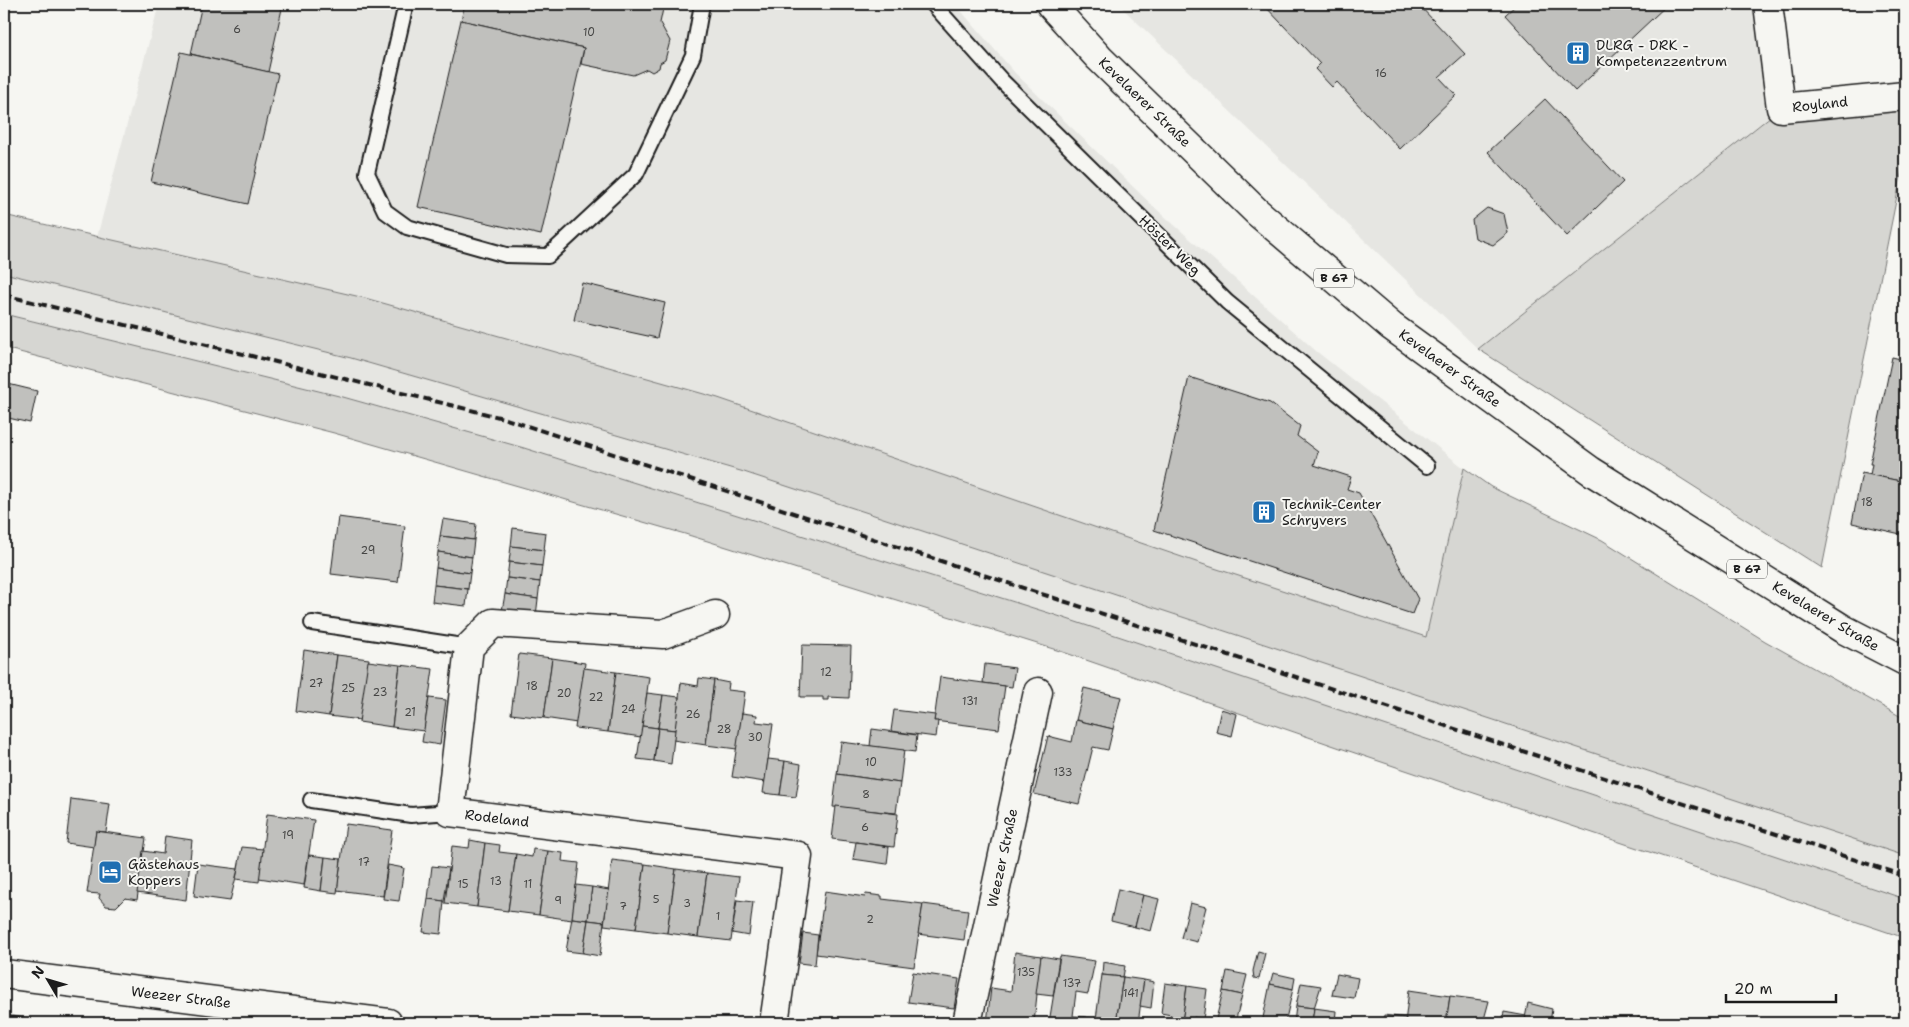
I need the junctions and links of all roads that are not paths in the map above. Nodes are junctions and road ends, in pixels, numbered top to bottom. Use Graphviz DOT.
graph roads {
  1 [pos="406,4"];
  2 [pos="702,4"];
  3 [pos="933,4"];
  4 [pos="1050,4"];
  5 [pos="1768,4"];
  6 [pos="1905,96"];
  7 [pos="1427,466"];
  8 [pos="715,615"];
  9 [pos="312,623"];
  10 [pos="469,647"];
  11 [pos="1905,661"];
  12 [pos="1038,692"];
  13 [pos="311,800"];
  14 [pos="450,812"];
  15 [pos="4,974"];
  16 [pos="388,1023"];
  17 [pos="774,1023"];
  18 [pos="966,1023"];
  1 -- 2 [label="lane"];
  3 -- 7 [label="lane, Höster Weg"];
  4 -- 11 [label="street, Kevelaerer Straße / B 67"];
  5 -- 6 [label="street, Royland"];
  8 -- 10 [label="street"];
  9 -- 10 [label="lane"];
  10 -- 14 [label="street, Rodeland"];
  12 -- 18 [label="street, Weezer Straße"];
  13 -- 14 [label="lane"];
  14 -- 17 [label="street, Rodeland"];
  15 -- 16 [label="street, Weezer Straße"];
}
